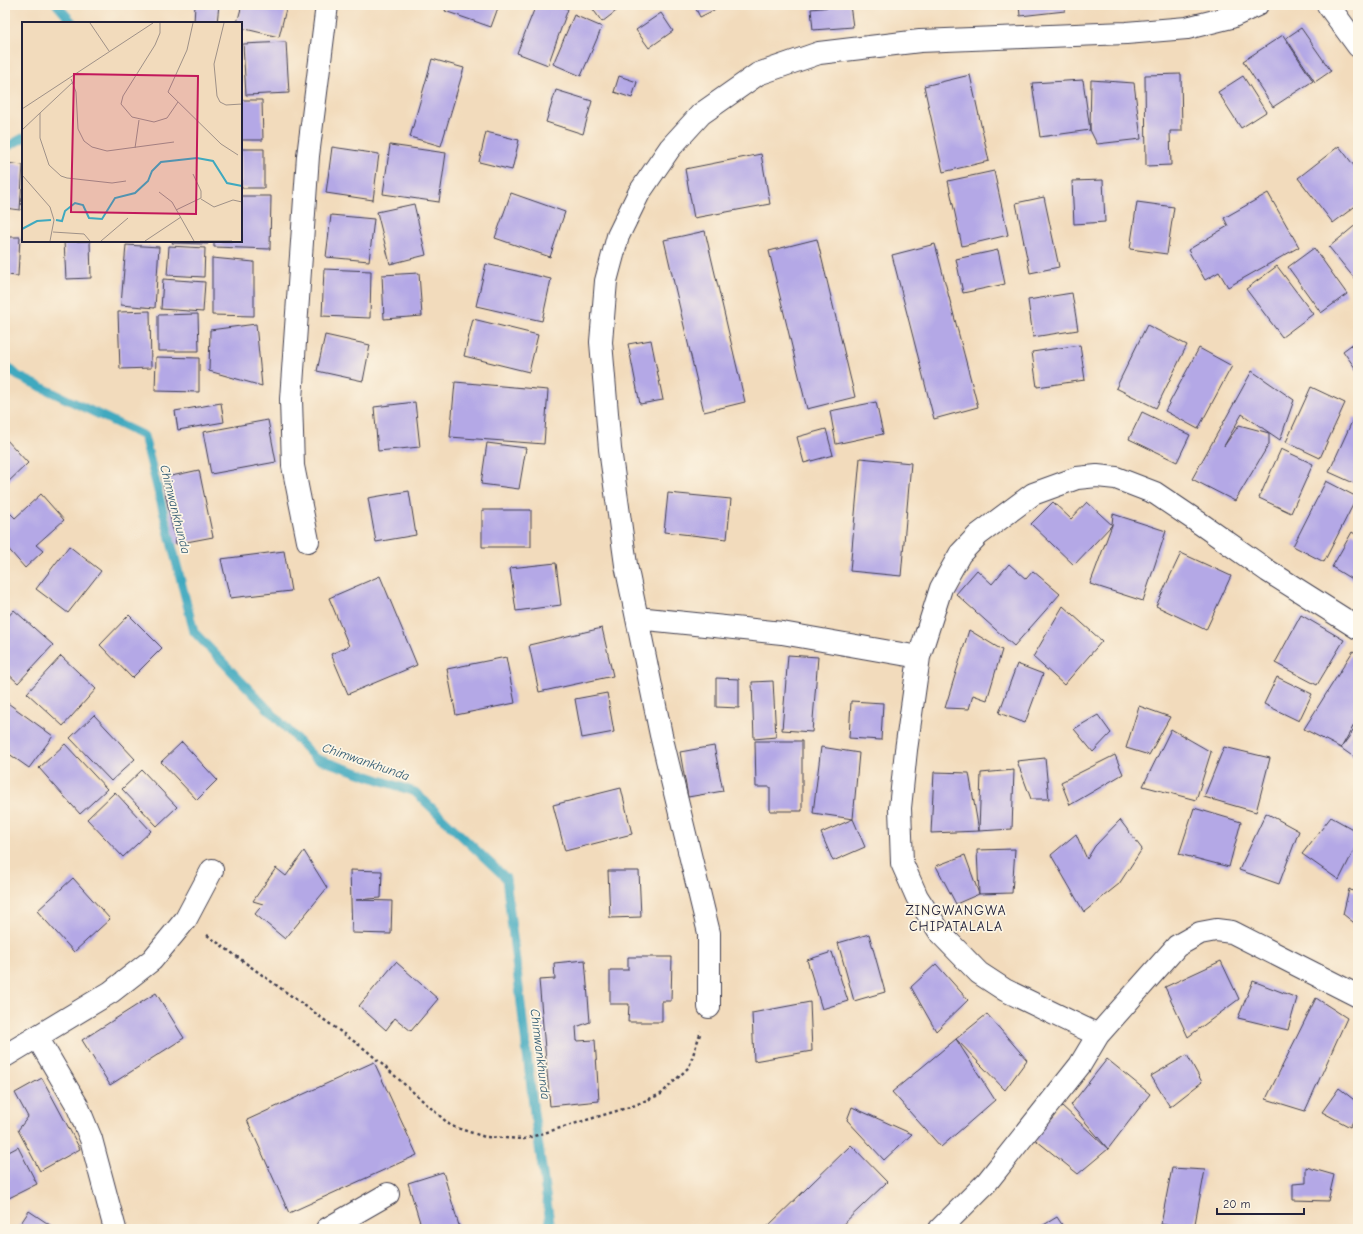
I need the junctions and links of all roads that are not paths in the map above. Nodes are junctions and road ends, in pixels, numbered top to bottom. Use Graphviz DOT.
graph roads {
  1 [pos="327,5"];
  2 [pos="1256,5"];
  3 [pos="1328,5"];
  4 [pos="1358,46"];
  5 [pos="308,541"];
  6 [pos="637,618"];
  7 [pos="1358,628"];
  8 [pos="919,657"];
  9 [pos="212,870"];
  10 [pos="1358,996"];
  11 [pos="709,1007"];
  12 [pos="1098,1035"];
  13 [pos="37,1037"];
  14 [pos="5,1056"];
  15 [pos="388,1194"];
  16 [pos="115,1229"];
  17 [pos="327,1229"];
  18 [pos="940,1229"];
  1 -- 5 [label="street"];
  2 -- 6 [label="street"];
  3 -- 4 [label="street"];
  6 -- 8 [label="street"];
  6 -- 11 [label="street"];
  7 -- 8 [label="street"];
  8 -- 12 [label="street"];
  9 -- 13 [label="street"];
  10 -- 12 [label="street"];
  12 -- 18 [label="street"];
  13 -- 14 [label="street"];
  13 -- 16 [label="street"];
  15 -- 17 [label="street"];
}
